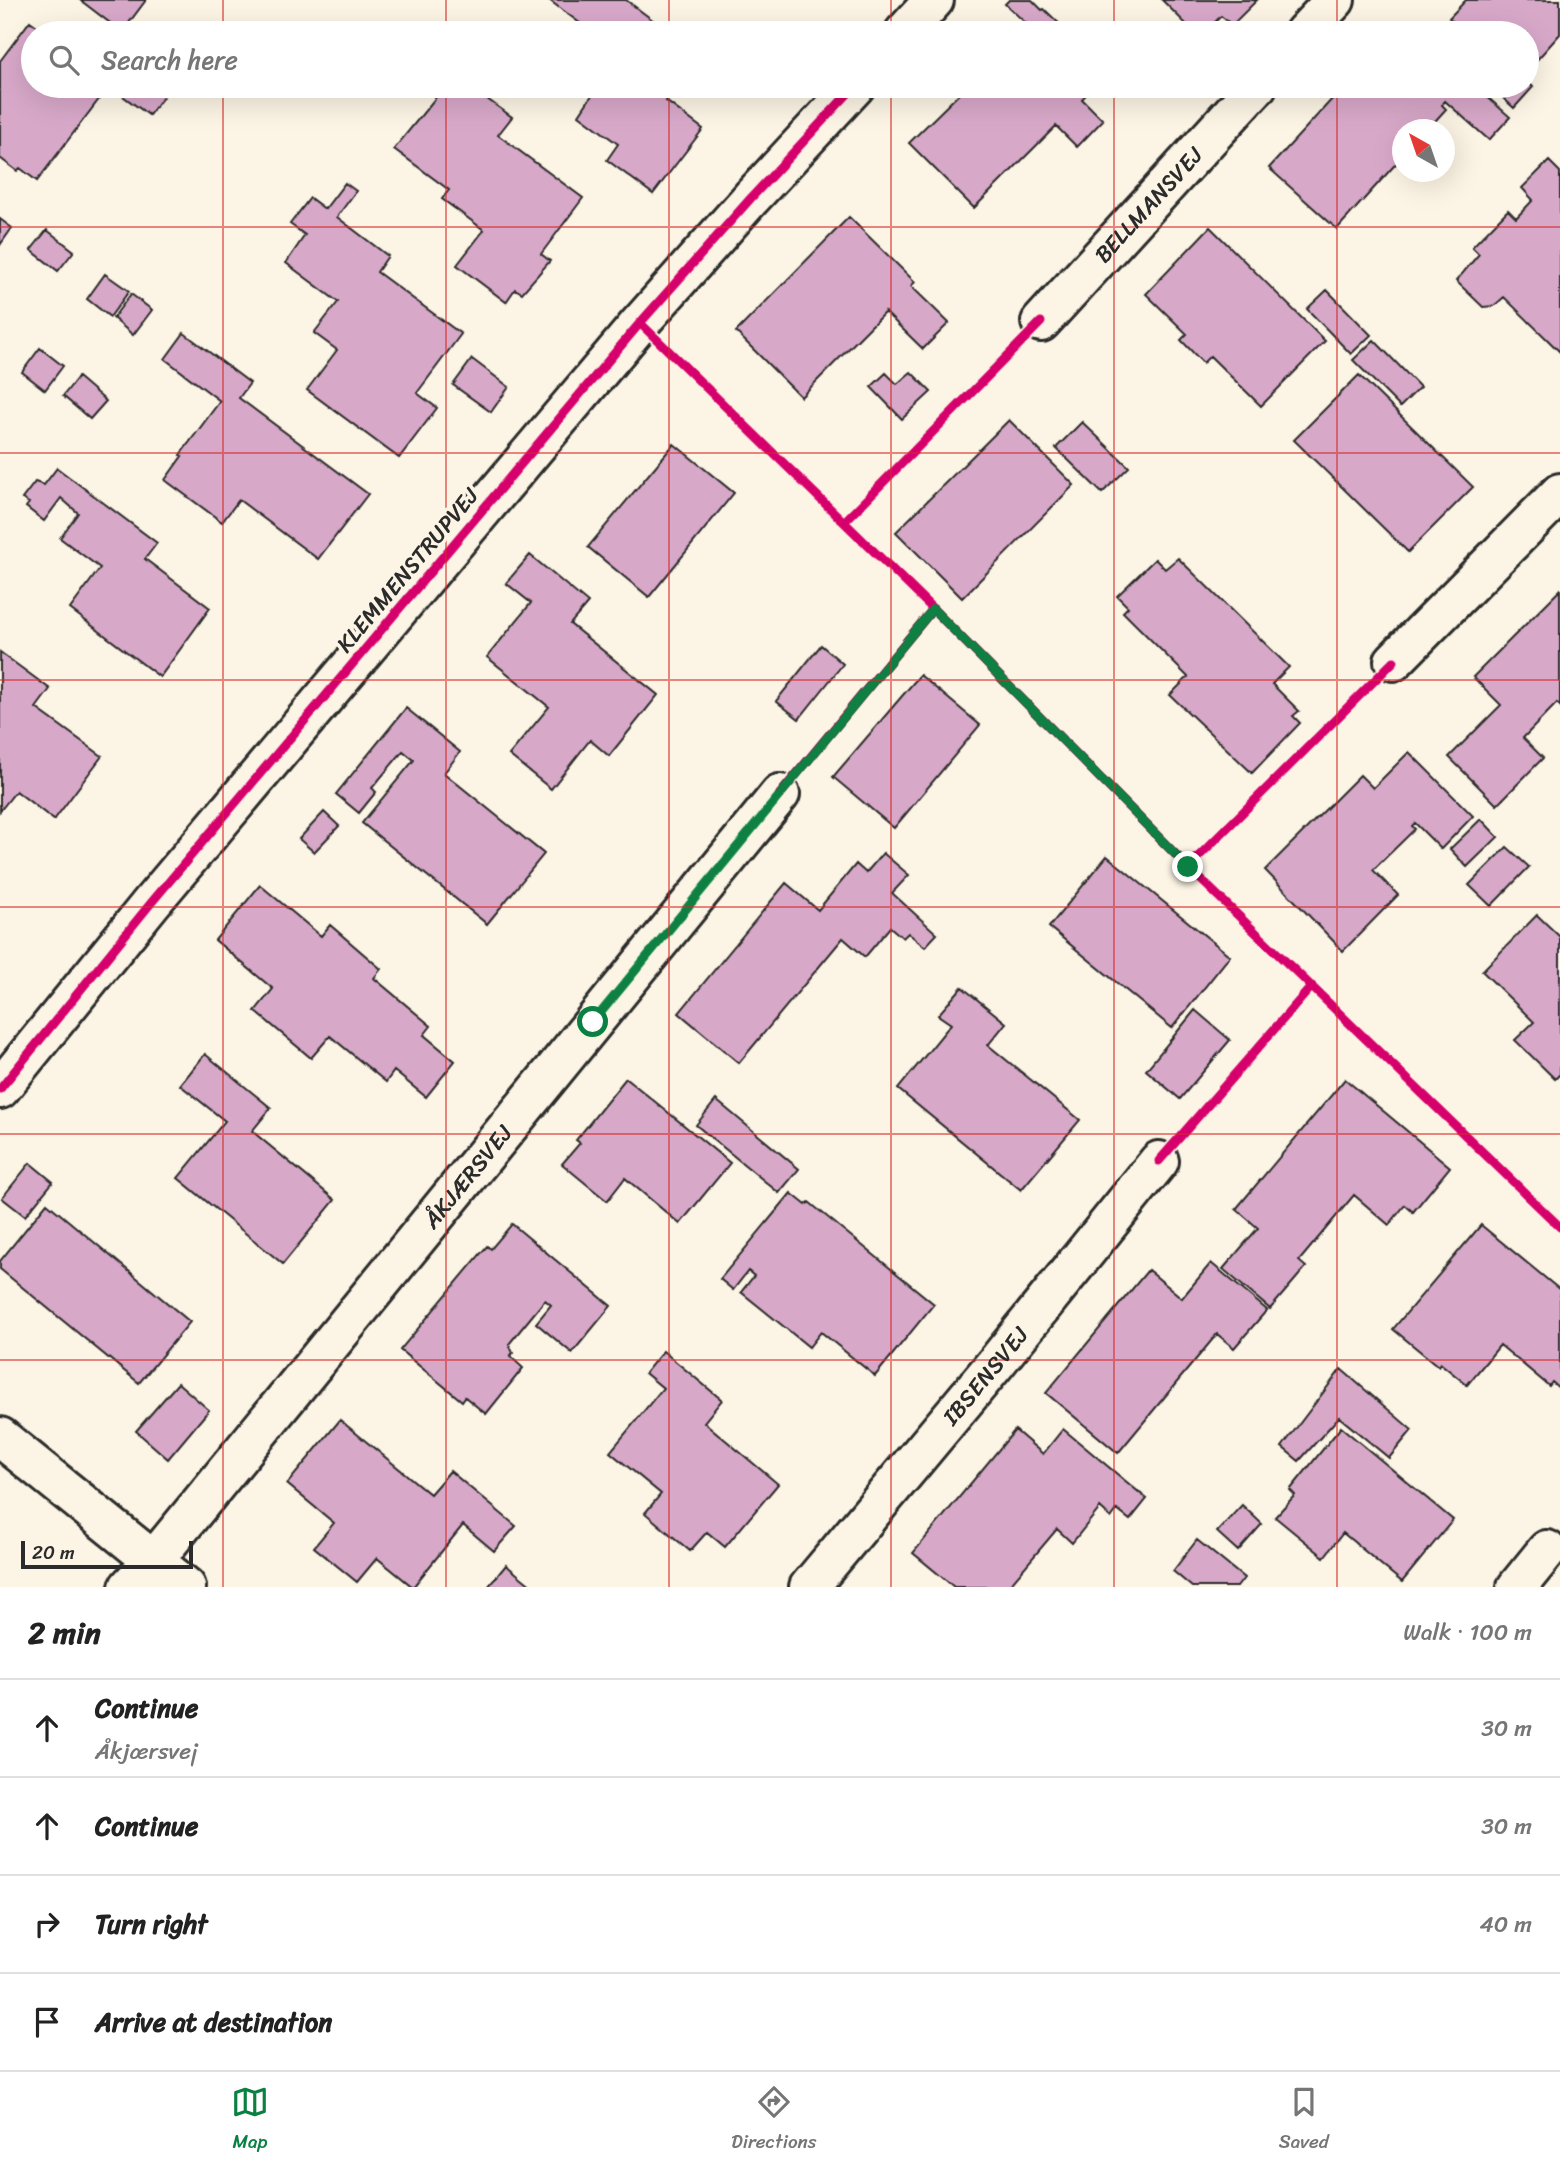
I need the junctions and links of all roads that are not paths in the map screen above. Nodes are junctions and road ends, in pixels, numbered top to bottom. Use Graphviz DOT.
graph roads {
  1 [pos="934,0"];
  2 [pos="1335,0"];
  3 [pos="915,21"];
  4 [pos="1315,21"];
  5 [pos="844,98"];
  6 [pos="1245,98"];
  7 [pos="1041,322"];
  8 [pos="1560,493"];
  9 [pos="1394,661"];
  10 [pos="780,794"];
  11 [pos="0,1089"];
  12 [pos="1159,1161"];
  13 [pos="0,1437"];
  14 [pos="1547,1550"];
  15 [pos="141,1574"];
  16 [pos="186,1587"];
  17 [pos="809,1587"];
  18 [pos="1517,1587"];
  1 -- 3 [label="street"];
  2 -- 4 [label="street"];
  5 -- 11 [label="street, KLEMMENSTRUPVEJ"];
  6 -- 7 [label="street, BELLMANSVEJ"];
  8 -- 9 [label="street"];
  10 -- 15 [label="street, ÅKJÆRSVEJ"];
  12 -- 17 [label="street, IBSENSVEJ"];
  13 -- 15 [label="street"];
  14 -- 18 [label="street"];
  15 -- 16 [label="street"];
}
